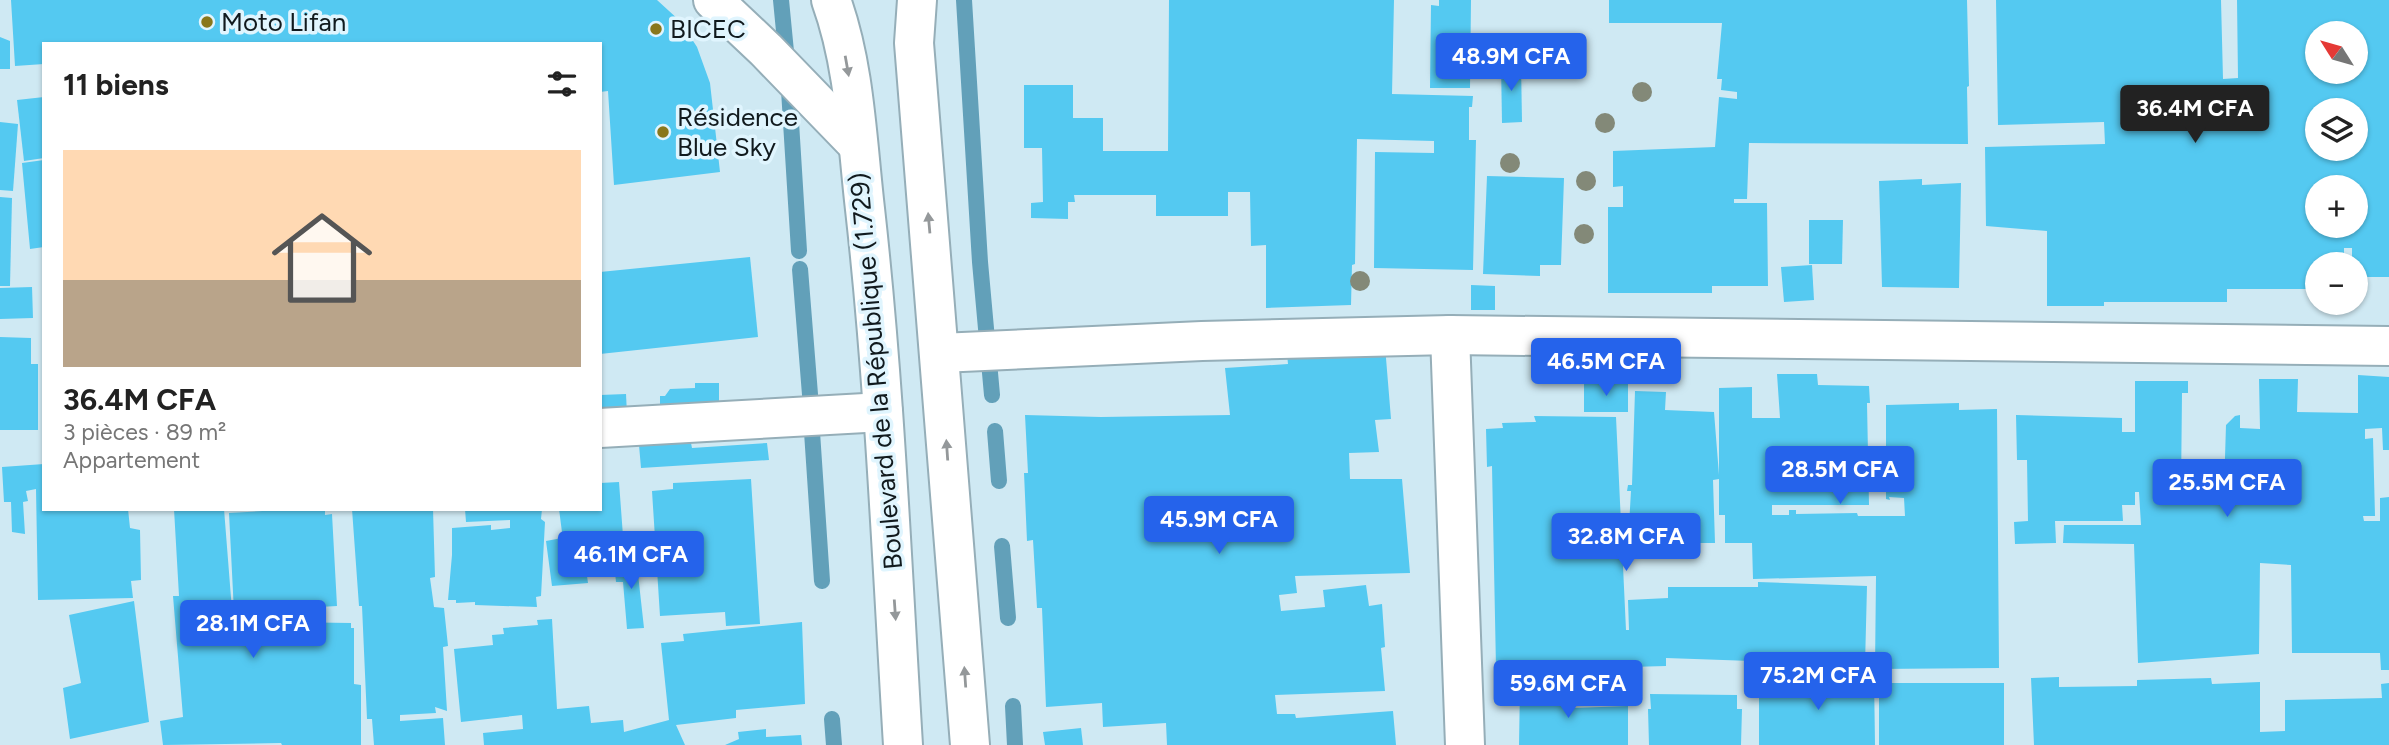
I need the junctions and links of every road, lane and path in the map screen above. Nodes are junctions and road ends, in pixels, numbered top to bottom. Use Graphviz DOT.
graph roads {
  1 [pos="713,0"];
  2 [pos="831,0"];
  3 [pos="917,0"];
  4 [pos="940,0"];
  5 [pos="914,43"];
  6 [pos="857,144"];
  7 [pos="1450,335"];
  8 [pos="2389,346"];
  9 [pos="940,353"];
  10 [pos="883,412"];
  11 [pos="602,428"];
  12 [pos="903,745"];
  13 [pos="970,745"];
  14 [pos="1465,745"];
  1 -- 6 [label="street"];
  2 -- 6 [label="street, Boulevard de la République (1.729), one-way"];
  3 -- 5 [label="street"];
  4 -- 5 [label="street"];
  9 -- 5 [label="street, one-way"];
  6 -- 10 [label="street, Boulevard de la République (1.729)"];
  7 -- 8 [label="street"];
  7 -- 9 [label="street"];
  7 -- 14 [label="street"];
  13 -- 9 [label="street, one-way"];
  10 -- 11 [label="street"];
  10 -- 12 [label="street, Boulevard de la République (1.729), one-way"];
}
